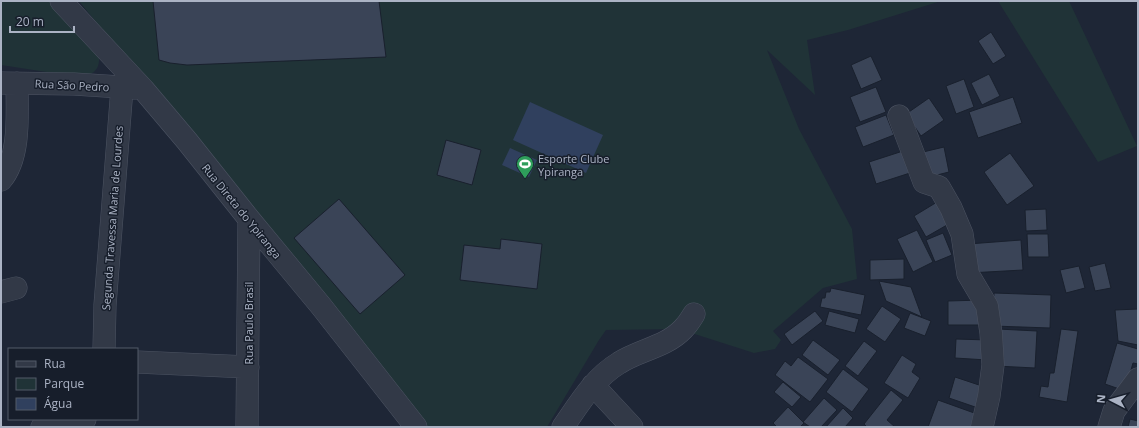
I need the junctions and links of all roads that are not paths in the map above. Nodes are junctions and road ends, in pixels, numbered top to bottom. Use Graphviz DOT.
graph roads {
  1 [pos="61,1"];
  2 [pos="9,83"];
  3 [pos="122,88"];
  4 [pos="143,89"];
  5 [pos="898,116"];
  6 [pos="1,180"];
  7 [pos="249,219"];
  8 [pos="694,314"];
  9 [pos="104,348"];
  10 [pos="138,362"];
  11 [pos="248,367"];
  12 [pos="1138,379"];
  13 [pos="593,385"];
  14 [pos="80,420"];
  15 [pos="42,427"];
  16 [pos="247,427"];
  17 [pos="416,427"];
  18 [pos="563,427"];
  19 [pos="632,427"];
  20 [pos="982,427"];
  21 [pos="1109,427"];
  1 -- 4 [label="street, Rua Direta do Ypiranga"];
  2 -- 3 [label="street, Rua São Pedro"];
  2 -- 6 [label="street"];
  3 -- 4 [label="street, Rua São Pedro"];
  3 -- 9 [label="street, Segunda Travessa Maria de Lourdes"];
  4 -- 7 [label="street, Rua Direta do Ypiranga"];
  5 -- 20 [label="street"];
  7 -- 11 [label="street, Rua Paulo Brasil"];
  7 -- 17 [label="street, Rua Direta do Ypiranga"];
  8 -- 13 [label="street"];
  10 -- 11 [label="street"];
  11 -- 16 [label="street, Rua Paulo Brasil"];
  12 -- 21 [label="street"];
  13 -- 18 [label="street"];
  13 -- 19 [label="street"];
  14 -- 15 [label="street"];
}
